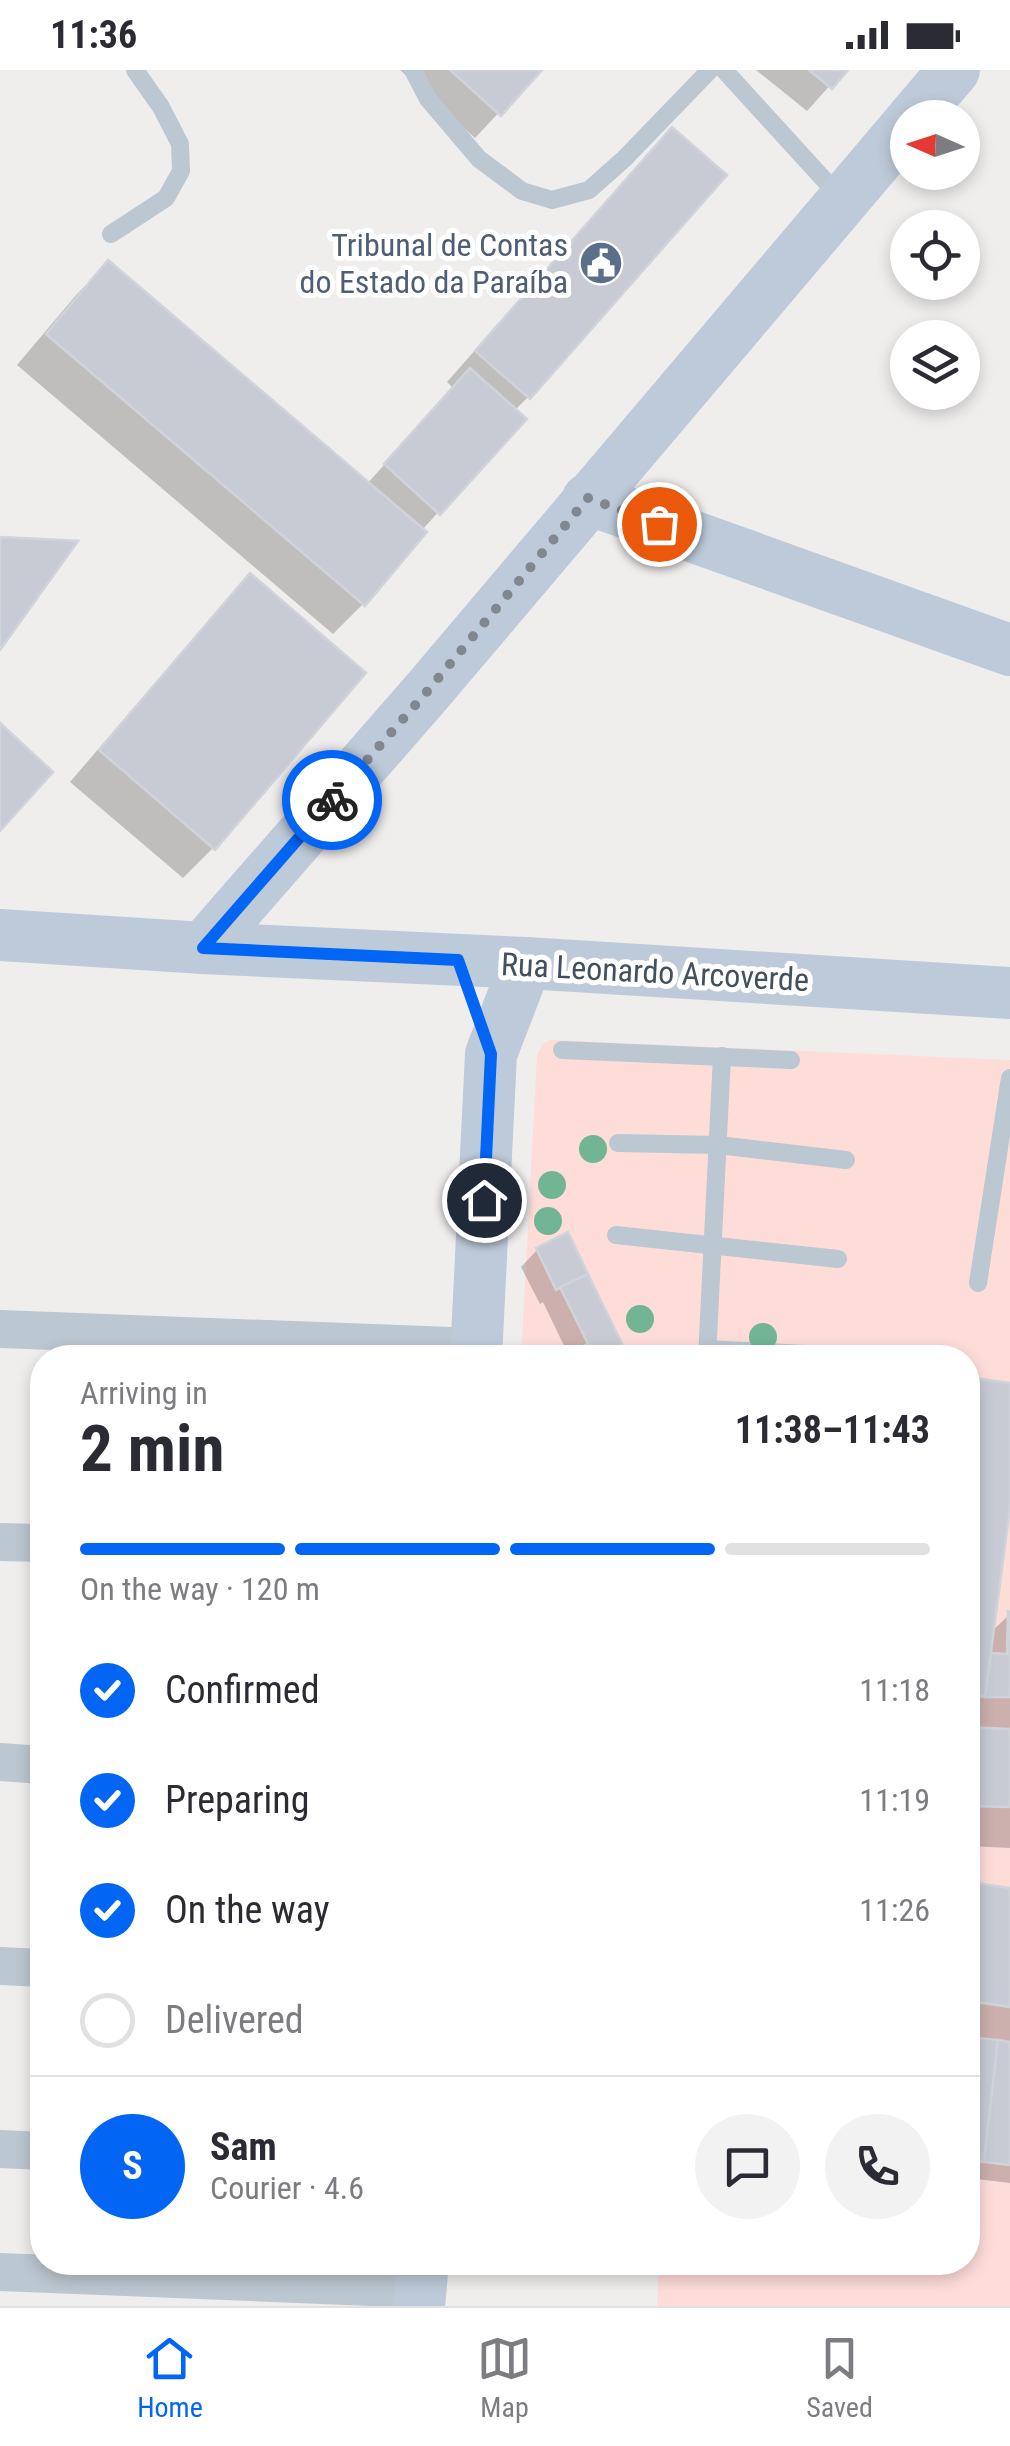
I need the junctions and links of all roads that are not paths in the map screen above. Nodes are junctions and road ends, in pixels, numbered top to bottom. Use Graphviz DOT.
graph roads {
  1 [pos="136,70"];
  2 [pos="413,70"];
  3 [pos="710,70"];
  4 [pos="724,70"];
  5 [pos="954,70"];
  6 [pos="928,100"];
  7 [pos="890,145"];
  8 [pos="842,200"];
  9 [pos="111,234"];
  10 [pos="588,498"];
  11 [pos="1010,650"];
  12 [pos="0,935"];
  13 [pos="203,948"];
  14 [pos="458,960"];
  15 [pos="526,964"];
  16 [pos="1010,993"];
  17 [pos="562,1050"];
  18 [pos="491,1054"];
  19 [pos="722,1056"];
  20 [pos="791,1060"];
  21 [pos="1010,1078"];
  22 [pos="618,1142"];
  23 [pos="718,1145"];
  24 [pos="846,1160"];
  25 [pos="616,1235"];
  26 [pos="713,1244"];
  27 [pos="838,1259"];
  28 [pos="978,1283"];
  29 [pos="0,1329"];
  30 [pos="332,1345"];
  31 [pos="477,1345"];
  32 [pos="708,1345"];
  33 [pos="0,1542"];
  34 [pos="30,1543"];
  35 [pos="0,1762"];
  36 [pos="30,1764"];
  37 [pos="0,1966"];
  38 [pos="30,1967"];
  39 [pos="0,2149"];
  40 [pos="30,2150"];
  41 [pos="0,2272"];
  42 [pos="30,2273"];
  43 [pos="90,2275"];
  44 [pos="421,2286"];
  1 -- 9 [label="lane"];
  2 -- 3 [label="lane"];
  4 -- 8 [label="lane"];
  5 -- 6 [label="street"];
  7 -- 8 [label="street"];
  8 -- 10 [label="street"];
  10 -- 11 [label="street"];
  10 -- 13 [label="street"];
  12 -- 13 [label="street, Rua Leonardo Arcoverde"];
  13 -- 14 [label="street, Rua Leonardo Arcoverde"];
  14 -- 15 [label="street, Rua Leonardo Arcoverde"];
  14 -- 18 [label="street"];
  15 -- 16 [label="street, Rua Leonardo Arcoverde"];
  15 -- 18 [label="street"];
  17 -- 19 [label="lane"];
  18 -- 31 [label="street"];
  19 -- 20 [label="lane"];
  19 -- 23 [label="lane"];
  21 -- 28 [label="lane"];
  22 -- 23 [label="lane"];
  23 -- 24 [label="lane"];
  23 -- 26 [label="lane"];
  25 -- 26 [label="lane"];
  26 -- 27 [label="lane"];
  26 -- 32 [label="lane"];
  29 -- 30 [label="street"];
  33 -- 34 [label="street"];
  35 -- 36 [label="street"];
  37 -- 38 [label="street"];
  39 -- 40 [label="street"];
  41 -- 42 [label="street"];
  43 -- 44 [label="street"];
}
